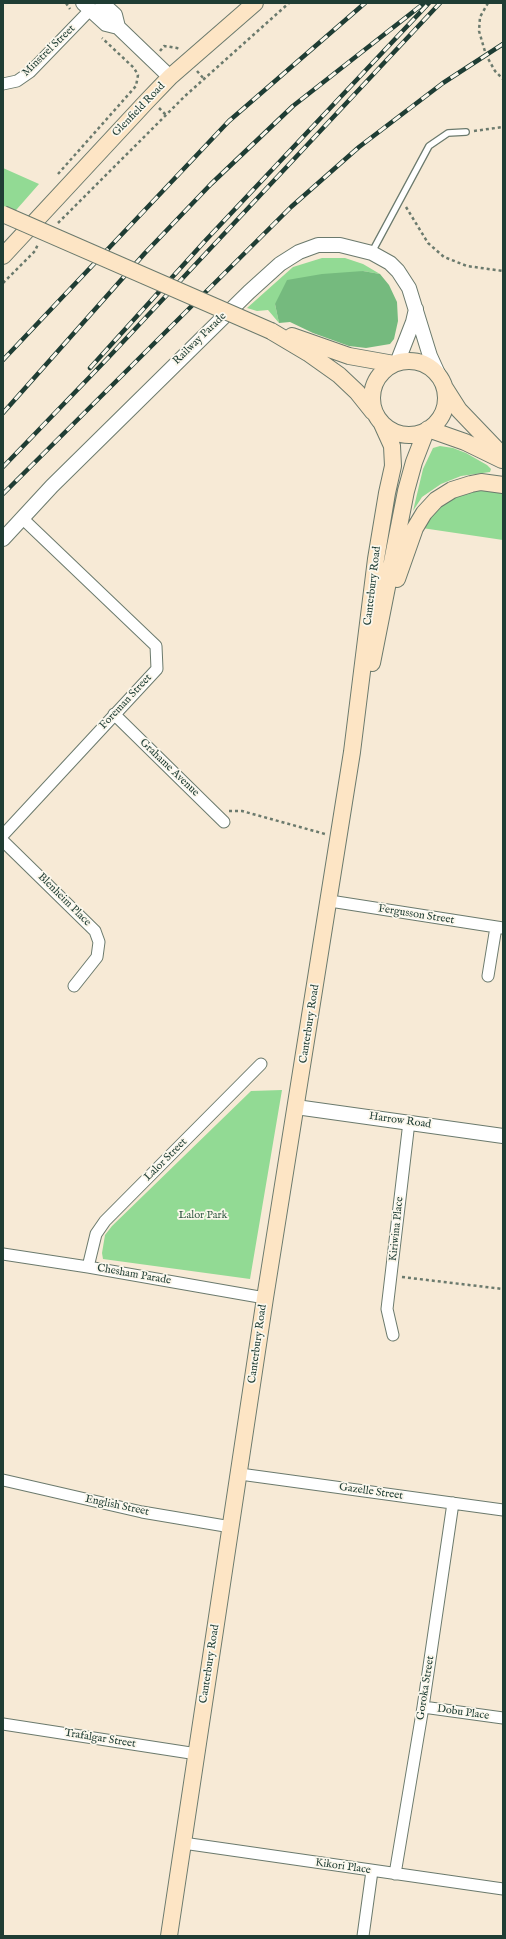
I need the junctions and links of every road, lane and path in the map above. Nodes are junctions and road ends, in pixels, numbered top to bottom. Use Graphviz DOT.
graph roads {
  1 [pos="255,3"];
  2 [pos="289,3"];
  3 [pos="488,3"];
  4 [pos="92,5"];
  5 [pos="101,37"];
  6 [pos="164,46"];
  7 [pos="178,48"];
  8 [pos="170,77"];
  9 [pos="503,79"];
  10 [pos="3,84"];
  11 [pos="503,127"];
  12 [pos="466,132"];
  13 [pos="56,176"];
  14 [pos="399,203"];
  15 [pos="3,214"];
  16 [pos="55,226"];
  17 [pos="38,243"];
  18 [pos="372,252"];
  19 [pos="3,256"];
  20 [pos="503,271"];
  21 [pos="3,283"];
  22 [pos="416,308"];
  23 [pos="274,332"];
  24 [pos="395,364"];
  25 [pos="442,382"];
  26 [pos="379,419"];
  27 [pos="427,430"];
  28 [pos="503,456"];
  29 [pos="503,460"];
  30 [pos="503,485"];
  31 [pos="22,518"];
  32 [pos="3,539"];
  33 [pos="376,647"];
  34 [pos="114,714"];
  35 [pos="352,752"];
  36 [pos="212,810"];
  37 [pos="224,822"];
  38 [pos="3,835"];
  39 [pos="339,838"];
  40 [pos="3,841"];
  41 [pos="330,901"];
  42 [pos="499,928"];
  43 [pos="488,976"];
  44 [pos="74,986"];
  45 [pos="261,1064"];
  46 [pos="296,1107"];
  47 [pos="409,1122"];
  48 [pos="503,1136"];
  49 [pos="3,1254"];
  50 [pos="88,1267"];
  51 [pos="391,1276"];
  52 [pos="503,1290"];
  53 [pos="265,1298"];
  54 [pos="393,1335"];
  55 [pos="240,1474"];
  56 [pos="3,1480"];
  57 [pos="453,1503"];
  58 [pos="503,1510"];
  59 [pos="231,1526"];
  60 [pos="423,1707"];
  61 [pos="503,1718"];
  62 [pos="3,1724"];
  63 [pos="196,1754"];
  64 [pos="183,1843"];
  65 [pos="372,1871"];
  66 [pos="395,1874"];
  67 [pos="503,1889"];
  68 [pos="169,1936"];
  69 [pos="363,1936"];
  1 -- 8 [label="main road, Glenfield Road"];
  2 -- 16 [label="path"];
  3 -- 9 [label="path"];
  4 -- 8 [label="street"];
  4 -- 10 [label="street, Minstrel Street"];
  5 -- 13 [label="path"];
  6 -- 7 [label="path"];
  8 -- 19 [label="main road, Glenfield Road"];
  11 -- 12 [label="path"];
  12 -- 14 [label="lane"];
  14 -- 18 [label="lane"];
  14 -- 20 [label="path"];
  15 -- 23 [label="main road, bridge"];
  17 -- 21 [label="path"];
  18 -- 22 [label="street, Railway Parade"];
  18 -- 31 [label="street, Railway Parade"];
  22 -- 24 [label="street"];
  22 -- 25 [label="street, Railway Parade"];
  23 -- 24 [label="main road"];
  23 -- 26 [label="main road"];
  24 -- 25 [label="main road"];
  24 -- 26 [label="main road"];
  25 -- 27 [label="main road"];
  25 -- 28 [label="main road"];
  26 -- 27 [label="main road"];
  26 -- 35 [label="main road, Canterbury Road"];
  27 -- 29 [label="main road"];
  27 -- 33 [label="main road, Canterbury Road"];
  30 -- 33 [label="main road"];
  31 -- 32 [label="street, Railway Parade"];
  31 -- 34 [label="street, Foreman Street"];
  33 -- 35 [label="main road, Canterbury Road"];
  34 -- 36 [label="street, Grahame Avenue"];
  34 -- 38 [label="street, Foreman Street"];
  35 -- 39 [label="main road, Canterbury Road"];
  36 -- 37 [label="street, Grahame Avenue"];
  36 -- 39 [label="path"];
  39 -- 41 [label="main road, Canterbury Road"];
  40 -- 44 [label="street, Blenheim Place"];
  41 -- 42 [label="street, Fergusson Street"];
  41 -- 46 [label="main road, Canterbury Road"];
  42 -- 43 [label="street"];
  45 -- 50 [label="street, Lalor Street"];
  46 -- 47 [label="street, Harrow Road"];
  46 -- 53 [label="main road, Canterbury Road"];
  47 -- 48 [label="street, Harrow Road"];
  47 -- 51 [label="street, Kiriwina Place"];
  49 -- 50 [label="street, Chesham Parade"];
  50 -- 53 [label="street, Chesham Parade"];
  51 -- 52 [label="path"];
  51 -- 54 [label="street, Kiriwina Place"];
  53 -- 55 [label="main road, Canterbury Road"];
  55 -- 57 [label="street, Gazelle Street"];
  55 -- 59 [label="main road, Canterbury Road"];
  56 -- 59 [label="street, English Street"];
  57 -- 58 [label="street, Gazelle Street"];
  57 -- 60 [label="street, Goroka Street"];
  59 -- 63 [label="main road, Canterbury Road"];
  60 -- 61 [label="street, Dobu Place"];
  60 -- 66 [label="street, Goroka Street"];
  62 -- 63 [label="street, Trafalgar Street"];
  63 -- 64 [label="main road, Canterbury Road"];
  64 -- 65 [label="street, Kikori Place"];
  64 -- 68 [label="main road, Canterbury Road"];
  65 -- 66 [label="street, Kikori Place"];
  65 -- 69 [label="street"];
  66 -- 67 [label="street, Kikori Place"];
}
